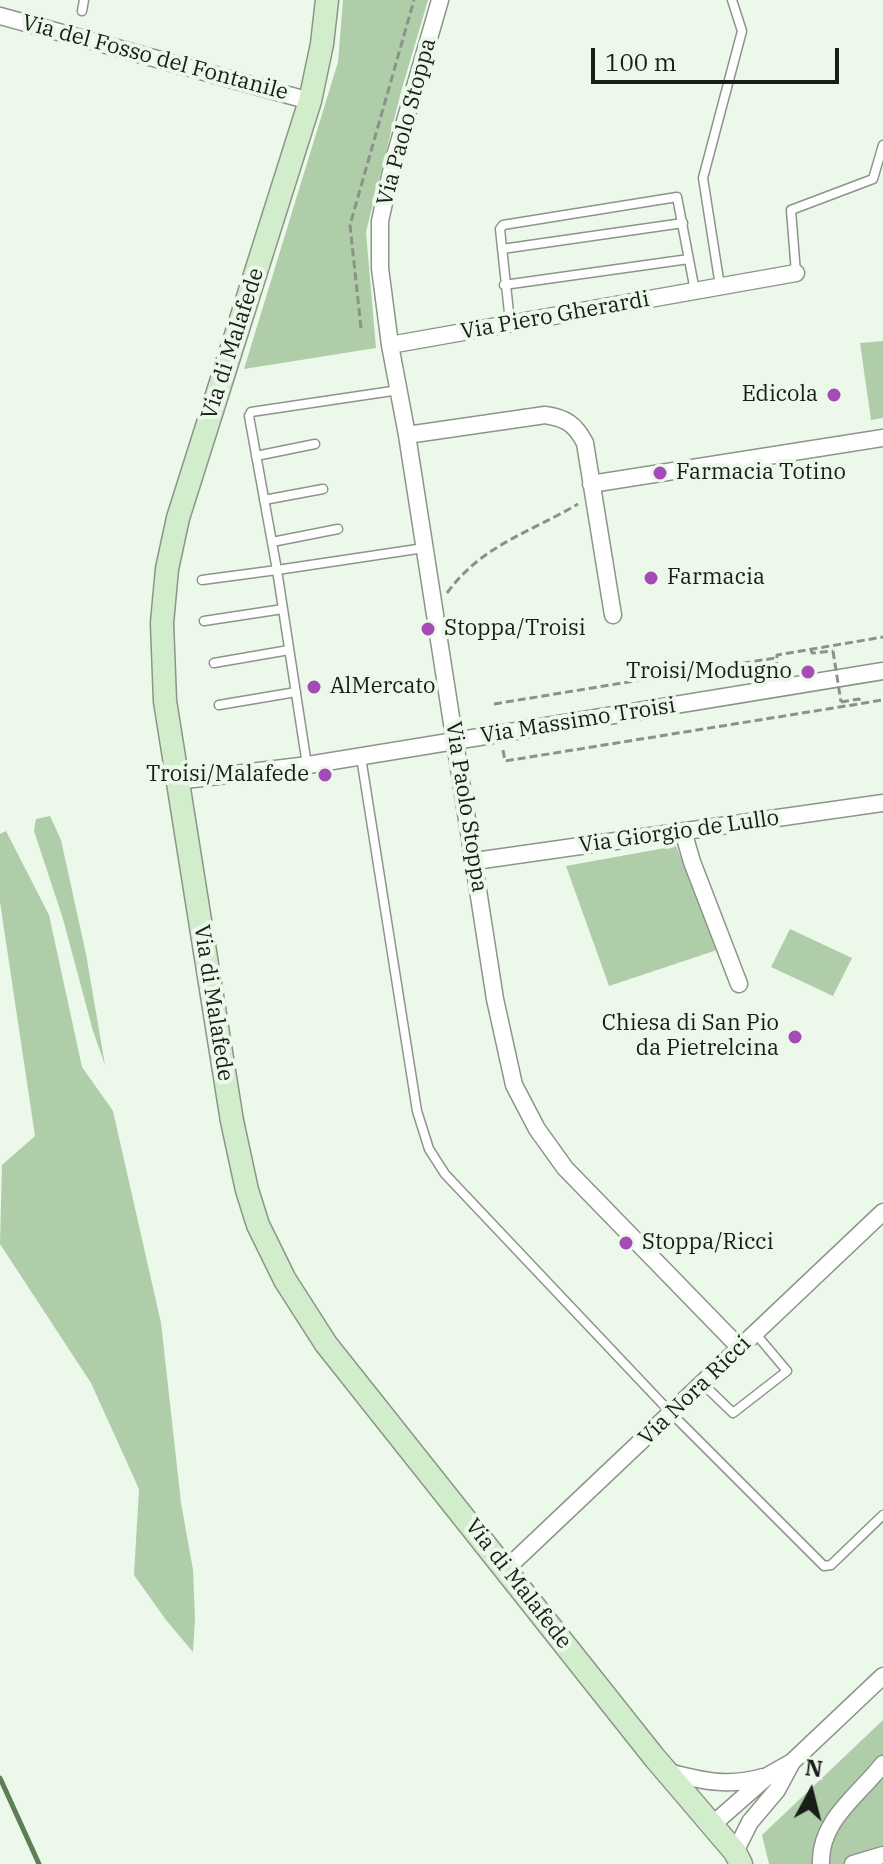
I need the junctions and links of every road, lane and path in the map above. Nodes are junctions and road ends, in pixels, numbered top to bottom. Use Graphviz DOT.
graph roads {
  1 [pos="84,0"];
  2 [pos="327,0"];
  3 [pos="414,0"];
  4 [pos="440,0"];
  5 [pos="732,0"];
  6 [pos="82,11"];
  7 [pos="0,16"];
  8 [pos="310,101"];
  9 [pos="883,145"];
  10 [pos="683,223"];
  11 [pos="502,249"];
  12 [pos="689,259"];
  13 [pos="796,273"];
  14 [pos="504,285"];
  15 [pos="720,287"];
  16 [pos="695,292"];
  17 [pos="510,322"];
  18 [pos="361,328"];
  19 [pos="390,345"];
  20 [pos="399,390"];
  21 [pos="407,435"];
  22 [pos="883,438"];
  23 [pos="315,444"];
  24 [pos="256,456"];
  25 [pos="323,489"];
  26 [pos="592,490"];
  27 [pos="264,500"];
  28 [pos="338,529"];
  29 [pos="272,542"];
  30 [pos="425,548"];
  31 [pos="277,570"];
  32 [pos="202,580"];
  33 [pos="283,609"];
  34 [pos="435,613"];
  35 [pos="613,615"];
  36 [pos="204,621"];
  37 [pos="883,637"];
  38 [pos="811,649"];
  39 [pos="289,650"];
  40 [pos="775,658"];
  41 [pos="214,663"];
  42 [pos="776,670"];
  43 [pos="883,671"];
  44 [pos="296,692"];
  45 [pos="883,700"];
  46 [pos="494,704"];
  47 [pos="219,705"];
  48 [pos="851,705"];
  49 [pos="455,741"];
  50 [pos="503,750"];
  51 [pos="571,751"];
  52 [pos="361,757"];
  53 [pos="572,758"];
  54 [pos="308,765"];
  55 [pos="177,781"];
  56 [pos="883,803"];
  57 [pos="683,831"];
  58 [pos="475,861"];
  59 [pos="739,984"];
  60 [pos="883,1212"];
  61 [pos="755,1333"];
  62 [pos="740,1348"];
  63 [pos="703,1384"];
  64 [pos="672,1414"];
  65 [pos="883,1515"];
  66 [pos="506,1569"];
  67 [pos="883,1676"];
  68 [pos="792,1762"];
  69 [pos="880,1770"];
  70 [pos="668,1772"];
  71 [pos="769,1775"];
  72 [pos="712,1825"];
  73 [pos="883,1855"];
  74 [pos="738,1858"];
  75 [pos="821,1864"];
  76 [pos="853,1864"];
  1 -- 6 [label="lane"];
  2 -- 8 [label="street, Via di Malafede"];
  3 -- 18 [label="path, Via Paolo Stoppa"];
  4 -- 19 [label="street, Via Paolo Stoppa"];
  5 -- 15 [label="lane"];
  7 -- 8 [label="street, Via del Fosso del Fontanile"];
  8 -- 55 [label="street, Via di Malafede"];
  9 -- 13 [label="lane, Via Piero Gherardi"];
  10 -- 11 [label="lane"];
  10 -- 11 [label="lane"];
  10 -- 12 [label="lane"];
  11 -- 14 [label="lane"];
  12 -- 14 [label="lane"];
  12 -- 16 [label="lane"];
  13 -- 15 [label="street, Via Piero Gherardi"];
  14 -- 17 [label="lane"];
  15 -- 16 [label="street, Via Piero Gherardi"];
  16 -- 17 [label="street, Via Piero Gherardi"];
  17 -- 19 [label="street, Via Piero Gherardi"];
  19 -- 20 [label="street, Via Paolo Stoppa"];
  20 -- 21 [label="street, Via Paolo Stoppa"];
  20 -- 24 [label="lane"];
  21 -- 26 [label="street"];
  21 -- 30 [label="street, Via Paolo Stoppa"];
  22 -- 26 [label="street"];
  23 -- 24 [label="lane"];
  24 -- 27 [label="lane"];
  25 -- 27 [label="lane"];
  26 -- 34 [label="path"];
  26 -- 35 [label="street"];
  27 -- 29 [label="lane"];
  28 -- 29 [label="lane"];
  29 -- 31 [label="lane"];
  30 -- 31 [label="lane"];
  30 -- 34 [label="street, Via Paolo Stoppa"];
  31 -- 32 [label="lane"];
  31 -- 33 [label="lane"];
  33 -- 36 [label="lane"];
  33 -- 39 [label="lane"];
  34 -- 49 [label="street, Via Paolo Stoppa"];
  37 -- 38 [label="path"];
  38 -- 40 [label="path"];
  38 -- 48 [label="path, bridge"];
  39 -- 41 [label="lane"];
  39 -- 44 [label="lane"];
  40 -- 42 [label="path"];
  40 -- 46 [label="path"];
  43 -- 49 [label="street, Via Massimo Troisi"];
  44 -- 47 [label="lane"];
  44 -- 54 [label="lane"];
  45 -- 48 [label="path"];
  48 -- 51 [label="path"];
  49 -- 52 [label="street, Via Massimo Troisi"];
  49 -- 58 [label="street, Via Paolo Stoppa"];
  50 -- 51 [label="path"];
  51 -- 53 [label="path"];
  52 -- 54 [label="street, Via Massimo Troisi"];
  52 -- 64 [label="lane"];
  54 -- 55 [label="street, Via Massimo Troisi"];
  55 -- 66 [label="street, Via di Malafede"];
  56 -- 57 [label="street, Via Giorgio de Lullo"];
  57 -- 58 [label="street, Via Giorgio de Lullo"];
  57 -- 59 [label="street"];
  58 -- 62 [label="street, Via Paolo Stoppa"];
  60 -- 61 [label="street, Via Nora Ricci"];
  61 -- 62 [label="street, Via Nora Ricci"];
  61 -- 63 [label="lane"];
  62 -- 63 [label="street, Via Nora Ricci"];
  63 -- 64 [label="street, Via Nora Ricci"];
  64 -- 65 [label="lane"];
  64 -- 66 [label="street, Via Nora Ricci"];
  66 -- 70 [label="street, Via di Malafede"];
  67 -- 68 [label="street"];
  68 -- 71 [label="street"];
  68 -- 74 [label="street"];
  69 -- 75 [label="street"];
  70 -- 71 [label="street"];
  70 -- 72 [label="street, Via di Malafede"];
  71 -- 72 [label="street"];
  72 -- 74 [label="street, Via di Malafede"];
  73 -- 76 [label="street"];
}
